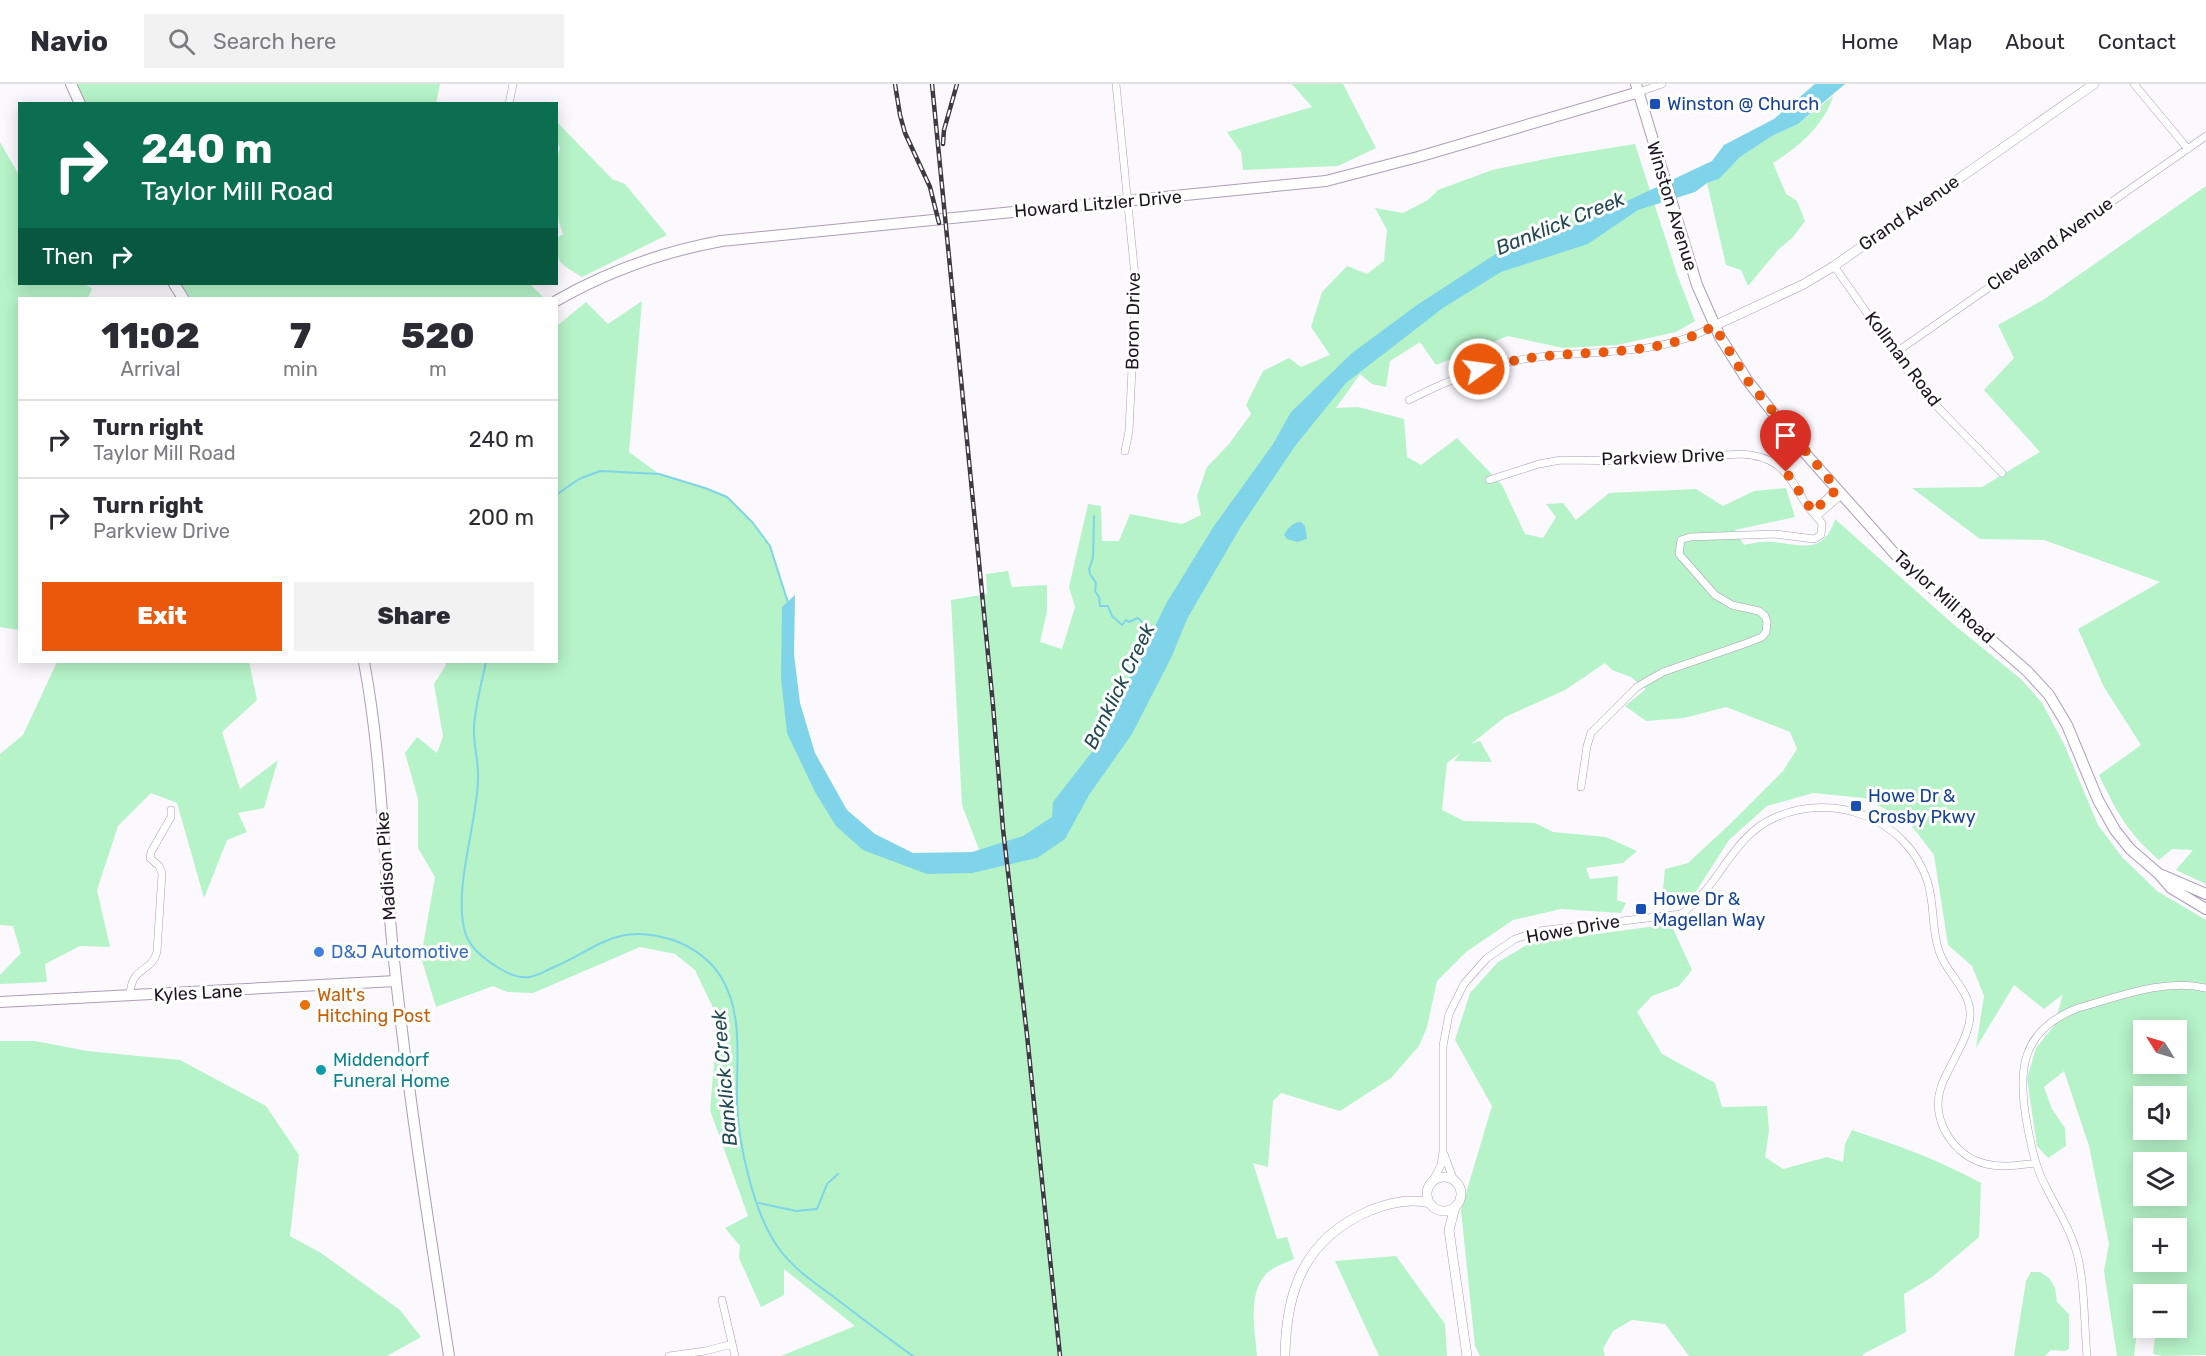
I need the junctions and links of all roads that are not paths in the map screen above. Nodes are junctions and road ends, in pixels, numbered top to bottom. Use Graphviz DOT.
graph roads {
  1 [pos="70,84"];
  2 [pos="513,84"];
  3 [pos="1116,84"];
  4 [pos="1662,84"];
  5 [pos="2094,84"];
  6 [pos="2134,84"];
  7 [pos="1638,88"];
  8 [pos="79,102"];
  9 [pos="509,102"];
  10 [pos="2206,136"];
  11 [pos="2188,149"];
  12 [pos="1128,201"];
  13 [pos="1834,266"];
  14 [pos="558,300"];
  15 [pos="1714,326"];
  16 [pos="1895,353"];
  17 [pos="1408,400"];
  18 [pos="1125,451"];
  19 [pos="2002,473"];
  20 [pos="1489,480"];
  21 [pos="1839,491"];
  22 [pos="1815,514"];
  23 [pos="364,663"];
  24 [pos="1581,787"];
  25 [pos="171,810"];
  26 [pos="2159,874"];
  27 [pos="2206,894"];
  28 [pos="2206,909"];
  29 [pos="396,981"];
  30 [pos="2206,988"];
  31 [pos="130,996"];
  32 [pos="0,1002"];
  33 [pos="1443,1151"];
  34 [pos="2036,1163"];
  35 [pos="1454,1181"];
  36 [pos="1431,1185"];
  37 [pos="1407,1201"];
  38 [pos="1430,1203"];
  39 [pos="1455,1207"];
  40 [pos="1439,1210"];
  41 [pos="1449,1230"];
  42 [pos="722,1300"];
  43 [pos="732,1344"];
  44 [pos="449,1356"];
  45 [pos="669,1356"];
  46 [pos="735,1356"];
  47 [pos="1285,1356"];
  48 [pos="1467,1356"];
  49 [pos="2087,1356"];
  1 -- 8 [label="main road"];
  2 -- 9 [label="street"];
  3 -- 12 [label="street, Boron Drive"];
  4 -- 7 [label="street"];
  5 -- 13 [label="street, Grand Avenue"];
  6 -- 11 [label="street"];
  7 -- 12 [label="main road, Howard Litzler Drive"];
  7 -- 15 [label="main road, Winston Avenue"];
  10 -- 11 [label="street, Cleveland Avenue"];
  11 -- 16 [label="street, Cleveland Avenue"];
  12 -- 14 [label="main road, Howard Litzler Drive"];
  12 -- 18 [label="street, Boron Drive"];
  13 -- 15 [label="street, Grand Avenue"];
  13 -- 16 [label="street, Kollman Road"];
  15 -- 17 [label="street"];
  15 -- 21 [label="main road, Taylor Mill Road"];
  16 -- 19 [label="street, Kollman Road"];
  20 -- 22 [label="street, Parkview Drive"];
  21 -- 22 [label="street"];
  21 -- 26 [label="main road, Taylor Mill Road"];
  22 -- 24 [label="street"];
  23 -- 29 [label="main road, Madison Pike"];
  25 -- 31 [label="street"];
  26 -- 27 [label="main road, Taylor Mill Road"];
  26 -- 28 [label="main road, Taylor Mill Road"];
  29 -- 31 [label="main road, Kyles Lane"];
  29 -- 44 [label="main road, Madison Pike"];
  30 -- 34 [label="street"];
  31 -- 32 [label="main road, Kyles Lane"];
  33 -- 34 [label="street, Howe Drive"];
  33 -- 35 [label="street, Howe Drive"];
  33 -- 36 [label="street, Howe Drive"];
  34 -- 49 [label="street"];
  35 -- 36 [label="street"];
  35 -- 39 [label="street"];
  36 -- 37 [label="street"];
  36 -- 38 [label="street"];
  37 -- 38 [label="street"];
  37 -- 47 [label="street"];
  38 -- 40 [label="street"];
  39 -- 40 [label="street"];
  39 -- 41 [label="street"];
  40 -- 41 [label="street"];
  41 -- 48 [label="street"];
  42 -- 43 [label="street"];
  43 -- 45 [label="street"];
  43 -- 46 [label="street"];
}
